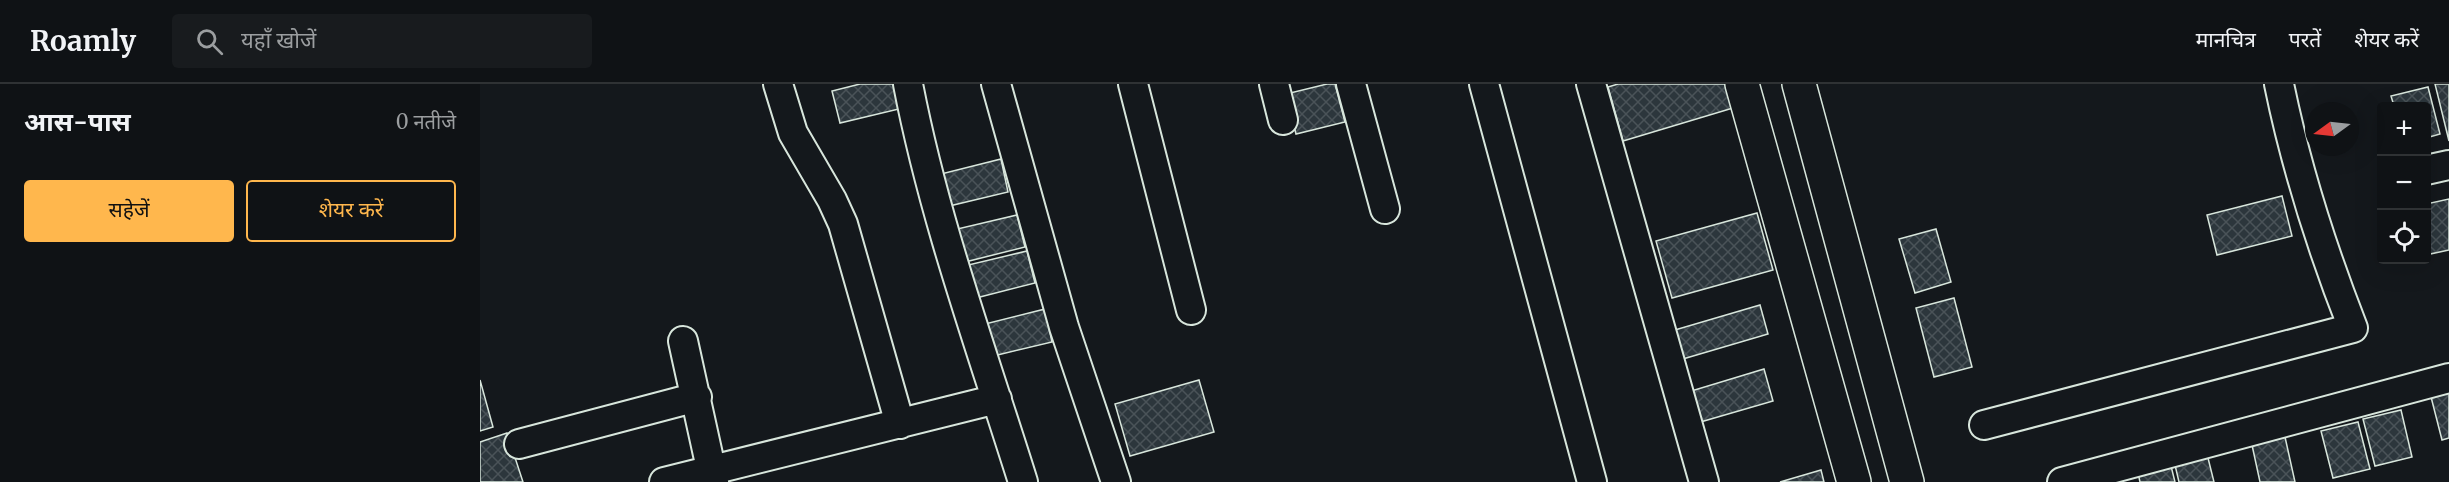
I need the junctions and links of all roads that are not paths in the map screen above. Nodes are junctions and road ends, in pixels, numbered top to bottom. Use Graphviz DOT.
graph roads {
  1 [pos="778,84"];
  2 [pos="996,84"];
  3 [pos="1133,84"];
  4 [pos="1274,84"];
  5 [pos="1351,84"];
  6 [pos="1484,84"];
  7 [pos="1591,84"];
  8 [pos="1742,84"];
  9 [pos="1799,84"];
  10 [pos="2279,84"];
  11 [pos="910,85"];
  12 [pos="1283,120"];
  13 [pos="2449,165"];
  14 [pos="2431,169"];
  15 [pos="1385,209"];
  16 [pos="1191,310"];
  17 [pos="683,340"];
  18 [pos="2449,378"];
  19 [pos="697,397"];
  20 [pos="997,399"];
  21 [pos="900,424"];
  22 [pos="1984,425"];
  23 [pos="519,444"];
  24 [pos="2112,476"];
  25 [pos="712,477"];
  26 [pos="664,482"];
  27 [pos="1023,482"];
  28 [pos="1116,482"];
  29 [pos="1592,482"];
  30 [pos="1704,482"];
  31 [pos="1854,482"];
  32 [pos="1907,482"];
  33 [pos="2062,482"];
  1 -- 21 [label="street"];
  2 -- 28 [label="street"];
  3 -- 16 [label="street"];
  4 -- 12 [label="street"];
  5 -- 15 [label="street"];
  6 -- 29 [label="street"];
  7 -- 30 [label="street"];
  8 -- 31 [label="street"];
  9 -- 32 [label="street"];
  10 -- 22 [label="street"];
  11 -- 20 [label="street"];
  13 -- 14 [label="street"];
  17 -- 19 [label="street"];
  18 -- 24 [label="street"];
  19 -- 23 [label="street"];
  19 -- 25 [label="street"];
  20 -- 21 [label="street"];
  20 -- 27 [label="street"];
  21 -- 25 [label="street"];
  24 -- 33 [label="street"];
  25 -- 26 [label="street"];
}
